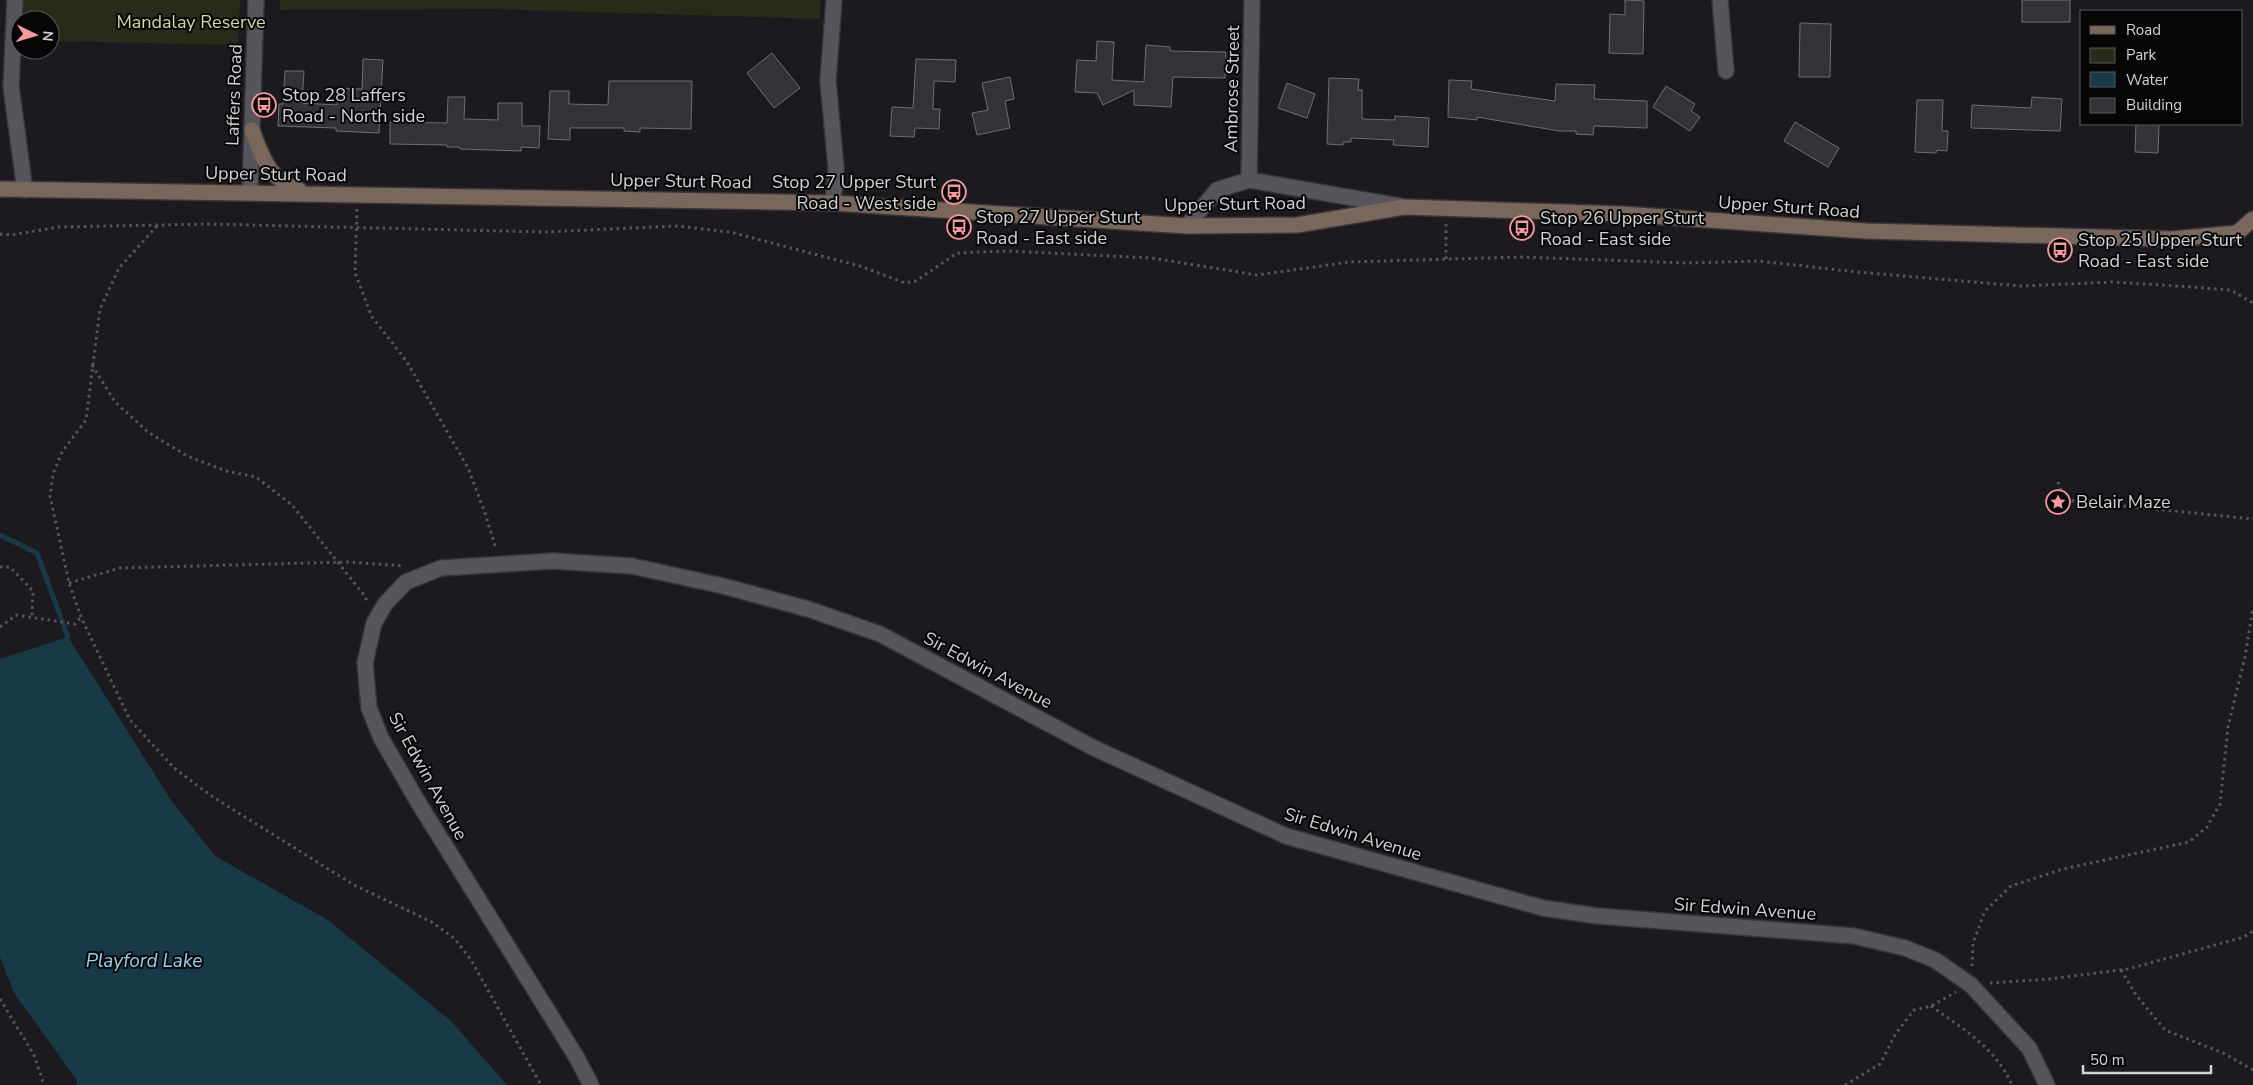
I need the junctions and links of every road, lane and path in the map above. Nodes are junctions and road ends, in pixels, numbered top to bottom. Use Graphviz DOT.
graph roads {
  1 [pos="15,0"];
  2 [pos="256,0"];
  3 [pos="834,0"];
  4 [pos="1252,0"];
  5 [pos="1720,0"];
  6 [pos="1726,71"];
  7 [pos="252,130"];
  8 [pos="1249,180"];
  9 [pos="0,189"];
  10 [pos="25,190"];
  11 [pos="250,192"];
  12 [pos="307,193"];
  13 [pos="357,194"];
  14 [pos="833,203"];
  15 [pos="1404,207"];
  16 [pos="1446,208"];
  17 [pos="2253,220"];
  18 [pos="158,226"];
  19 [pos="1187,226"];
  20 [pos="358,228"];
  21 [pos="0,234"];
  22 [pos="1446,260"];
  23 [pos="2253,303"];
  24 [pos="92,364"];
  25 [pos="2058,482"];
  26 [pos="2253,519"];
  27 [pos="337,562"];
  28 [pos="500,564"];
  29 [pos="413,566"];
  30 [pos="0,567"];
  31 [pos="69,583"];
  32 [pos="2253,607"];
  33 [pos="2253,615"];
  34 [pos="81,616"];
  35 [pos="32,618"];
  36 [pos="376,619"];
  37 [pos="0,627"];
  38 [pos="2253,931"];
  39 [pos="2122,970"];
  40 [pos="1971,985"];
  41 [pos="0,998"];
  42 [pos="1931,1006"];
  43 [pos="2253,1070"];
  44 [pos="44,1085"];
  45 [pos="541,1085"];
  46 [pos="591,1085"];
  47 [pos="1845,1085"];
  48 [pos="2012,1085"];
  49 [pos="2046,1085"];
  1 -- 10 [label="street"];
  2 -- 7 [label="street, Laffers Road"];
  3 -- 14 [label="street"];
  4 -- 8 [label="street, Ambrose Street"];
  5 -- 6 [label="street"];
  7 -- 11 [label="street, Laffers Road"];
  7 -- 12 [label="main road"];
  8 -- 15 [label="street"];
  8 -- 19 [label="street"];
  9 -- 10 [label="main road, Upper Sturt Road"];
  10 -- 11 [label="main road, Upper Sturt Road"];
  11 -- 12 [label="main road, Upper Sturt Road"];
  12 -- 13 [label="main road, Upper Sturt Road"];
  13 -- 14 [label="main road, Upper Sturt Road"];
  13 -- 20 [label="path"];
  14 -- 19 [label="main road, Upper Sturt Road"];
  15 -- 16 [label="main road, Upper Sturt Road"];
  15 -- 19 [label="main road, Upper Sturt Road"];
  16 -- 17 [label="main road, Upper Sturt Road"];
  16 -- 22 [label="path"];
  18 -- 20 [label="path"];
  18 -- 21 [label="path"];
  18 -- 24 [label="path"];
  20 -- 22 [label="path"];
  20 -- 28 [label="path"];
  22 -- 23 [label="path"];
  24 -- 27 [label="path"];
  24 -- 31 [label="path"];
  25 -- 26 [label="path"];
  27 -- 29 [label="path"];
  27 -- 31 [label="path"];
  27 -- 36 [label="path"];
  28 -- 36 [label="street, Sir Edwin Avenue"];
  28 -- 40 [label="street, Sir Edwin Avenue"];
  30 -- 35 [label="path"];
  31 -- 34 [label="path"];
  32 -- 33 [label="path"];
  33 -- 40 [label="path"];
  34 -- 35 [label="path"];
  34 -- 45 [label="path"];
  35 -- 37 [label="path"];
  36 -- 46 [label="street, Sir Edwin Avenue"];
  38 -- 39 [label="path"];
  39 -- 40 [label="path"];
  39 -- 43 [label="path"];
  40 -- 42 [label="path"];
  40 -- 49 [label="street, Sir Edwin Avenue"];
  41 -- 44 [label="path"];
  42 -- 47 [label="path"];
  42 -- 48 [label="path"];
}
